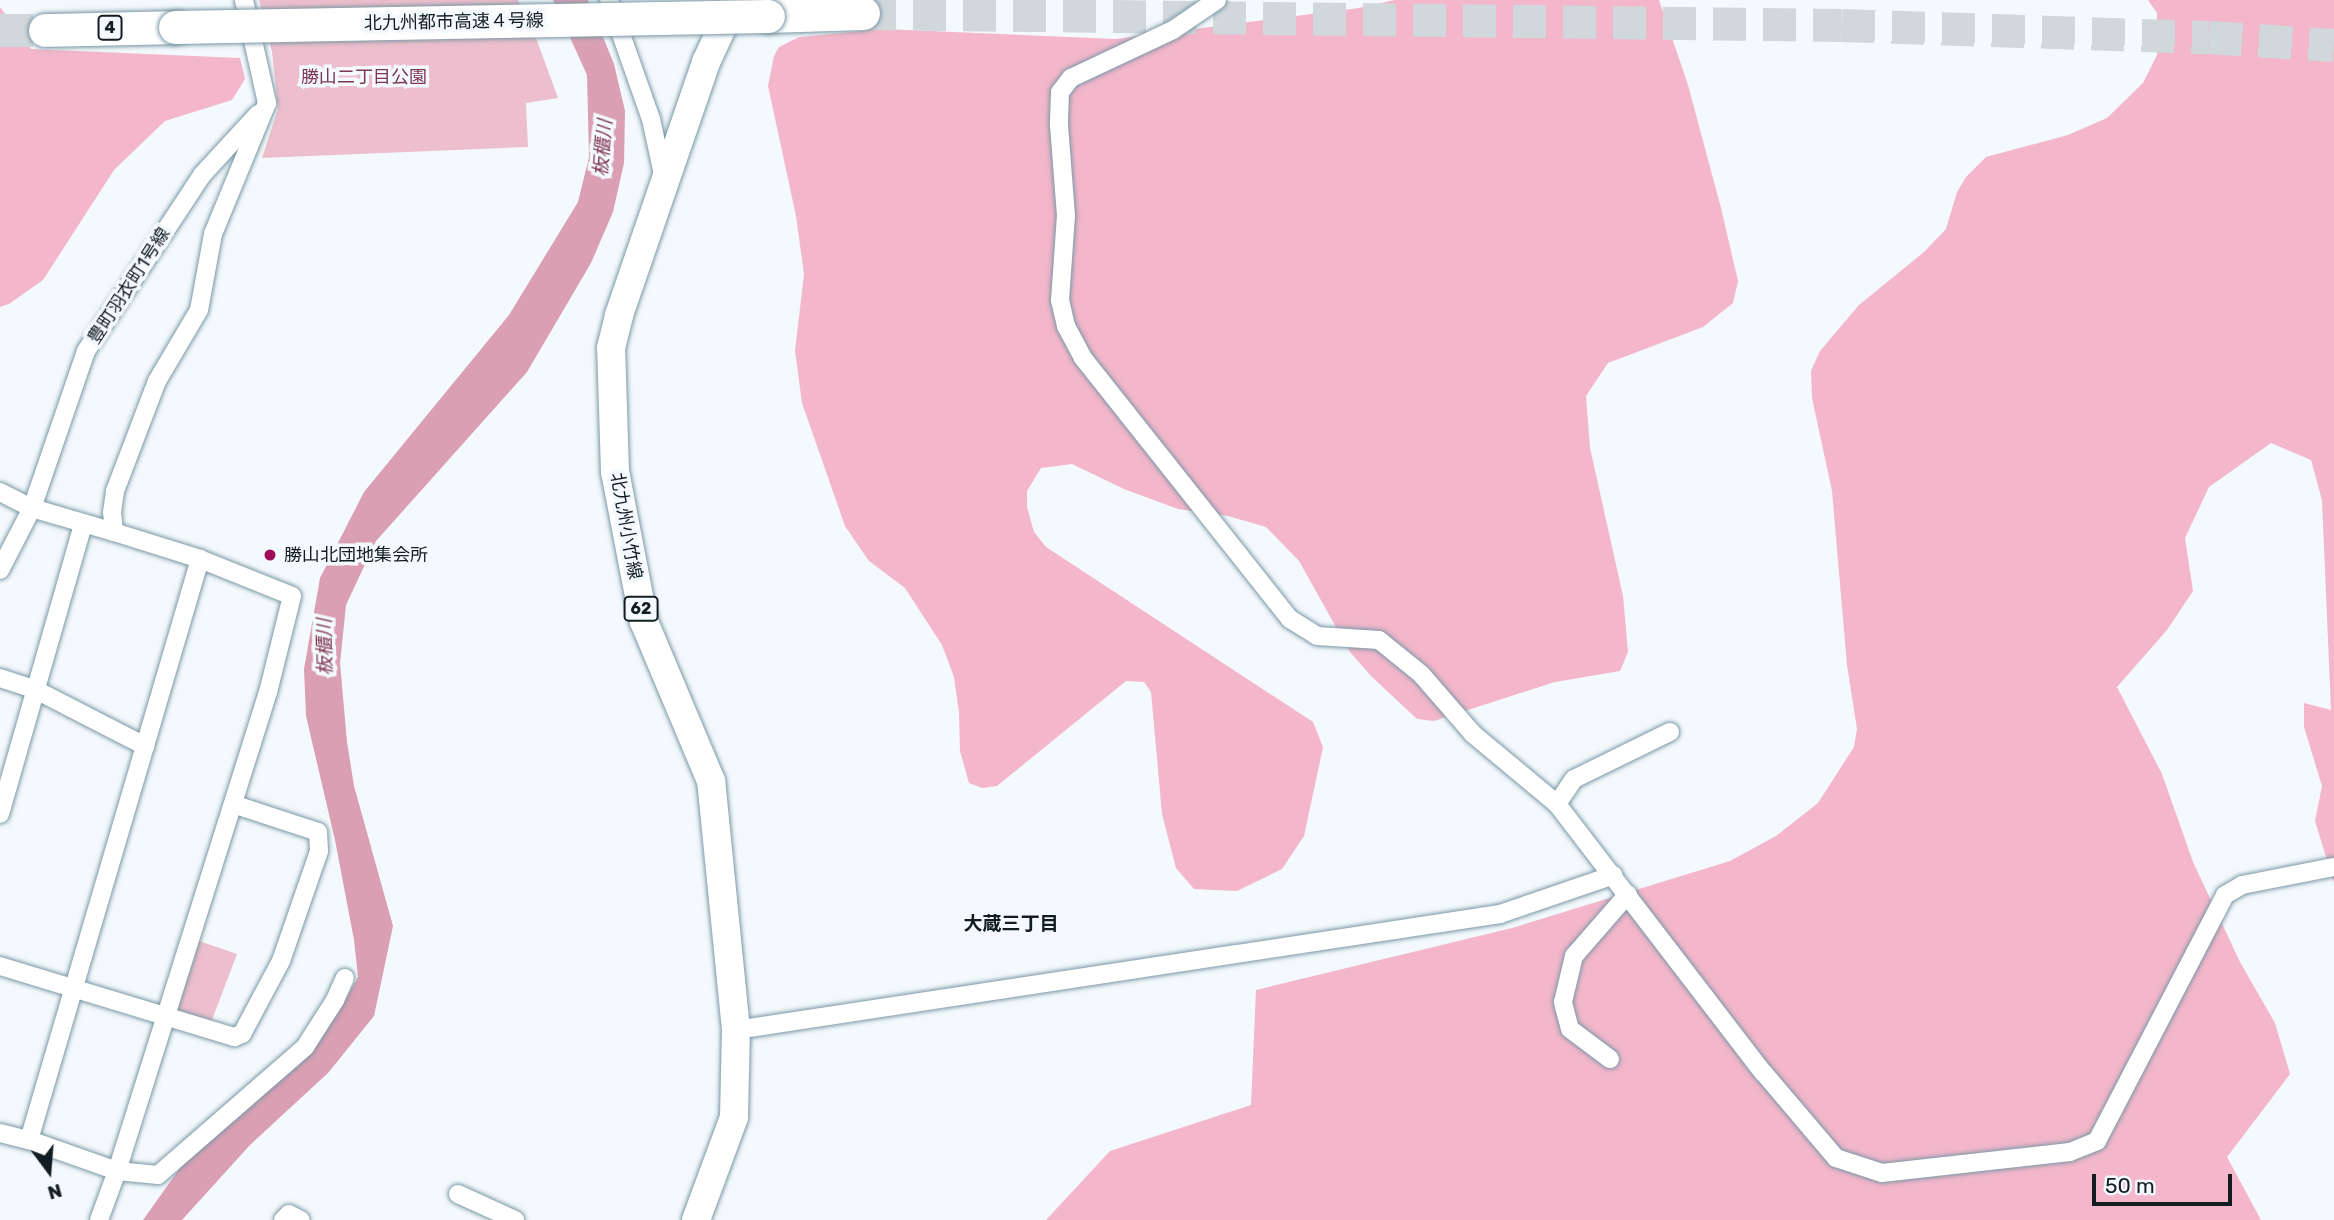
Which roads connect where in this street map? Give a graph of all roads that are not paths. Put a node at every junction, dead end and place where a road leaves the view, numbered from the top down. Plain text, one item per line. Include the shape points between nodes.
1 (244, 0) edge
2 (608, 0) edge
3 (706, 0) edge
4 (734, 0) edge
5 (1217, 0) edge
6 (863, 13) tunnel mouth
7 (45, 30) tunnel mouth
8 (706, 62) junction
9 (267, 103) junction
10 (665, 183) junction
11 (0, 492) edge
12 (32, 508) junction
13 (83, 525) junction
14 (114, 531) junction
15 (200, 559) junction
16 (0, 570) edge
17 (0, 678) edge
18 (36, 690) junction
19 (1670, 733) dead end
20 (145, 746) junction
21 (233, 804) junction
22 (1557, 804) junction
23 (0, 814) edge
24 (2334, 867) edge
25 (1614, 875) junction
26 (1628, 894) junction
27 (0, 966) edge
28 (345, 978) dead end
29 (76, 988) junction
30 (167, 1015) junction
31 (736, 1030) junction
32 (1610, 1059) dead end
33 (0, 1133) edge
34 (29, 1140) junction
35 (117, 1171) junction
36 (457, 1194) dead end
37 (99, 1220) edge
38 (282, 1220) edge
39 (301, 1220) edge
40 (515, 1220) edge
41 (696, 1220) edge

1 - 9 street
2 - 10 street via 651,119
3 - 8 street
4 - 8 main road, 北九州小竹線 / 62
5 - 22 street via 1173,30 1071,78 1060,92 1066,215 1060,300 1066,326 1083,358 1290,619 1317,636 1378,640 1421,674 1473,734
6 - 7 highway, 北九州都市高速４号線 / 4, bridge
8 - 10 main road, 北九州小竹線 / 62
9 - 12 street, 豊町羽衣町1号線 via 202,175 86,351
9 - 14 street via 213,234 199,310 156,382 115,491
10 - 31 main road, 北九州小竹線 / 62 via 618,315 611,348 615,472 644,622 711,781
11 - 12 street
12 - 13 street
12 - 16 street, 豊町羽衣町1号線
13 - 14 street
13 - 18 street
14 - 15 street
15 - 20 street
15 - 21 street via 292,596
17 - 18 street
18 - 20 street
18 - 23 street
19 - 22 street via 1574,779
20 - 29 street
21 - 30 street
21 - 30 street via 318,832 319,851 281,961 242,1034 234,1037
22 - 25 street
24 - 26 street via 2242,885 2225,895 2097,1141 2070,1152 1882,1172 1836,1158 1763,1072
25 - 26 street
25 - 31 street via 1500,914
26 - 32 street via 1574,956 1563,1002 1570,1029
27 - 29 street
28 - 35 street via 305,1047 158,1175
29 - 30 street
29 - 34 street
30 - 35 street
31 - 41 main road, 北九州小竹線 / 62 via 734,1116
33 - 34 street
34 - 35 street
35 - 37 street
36 - 40 street
38 - 39 street via 289,1214

